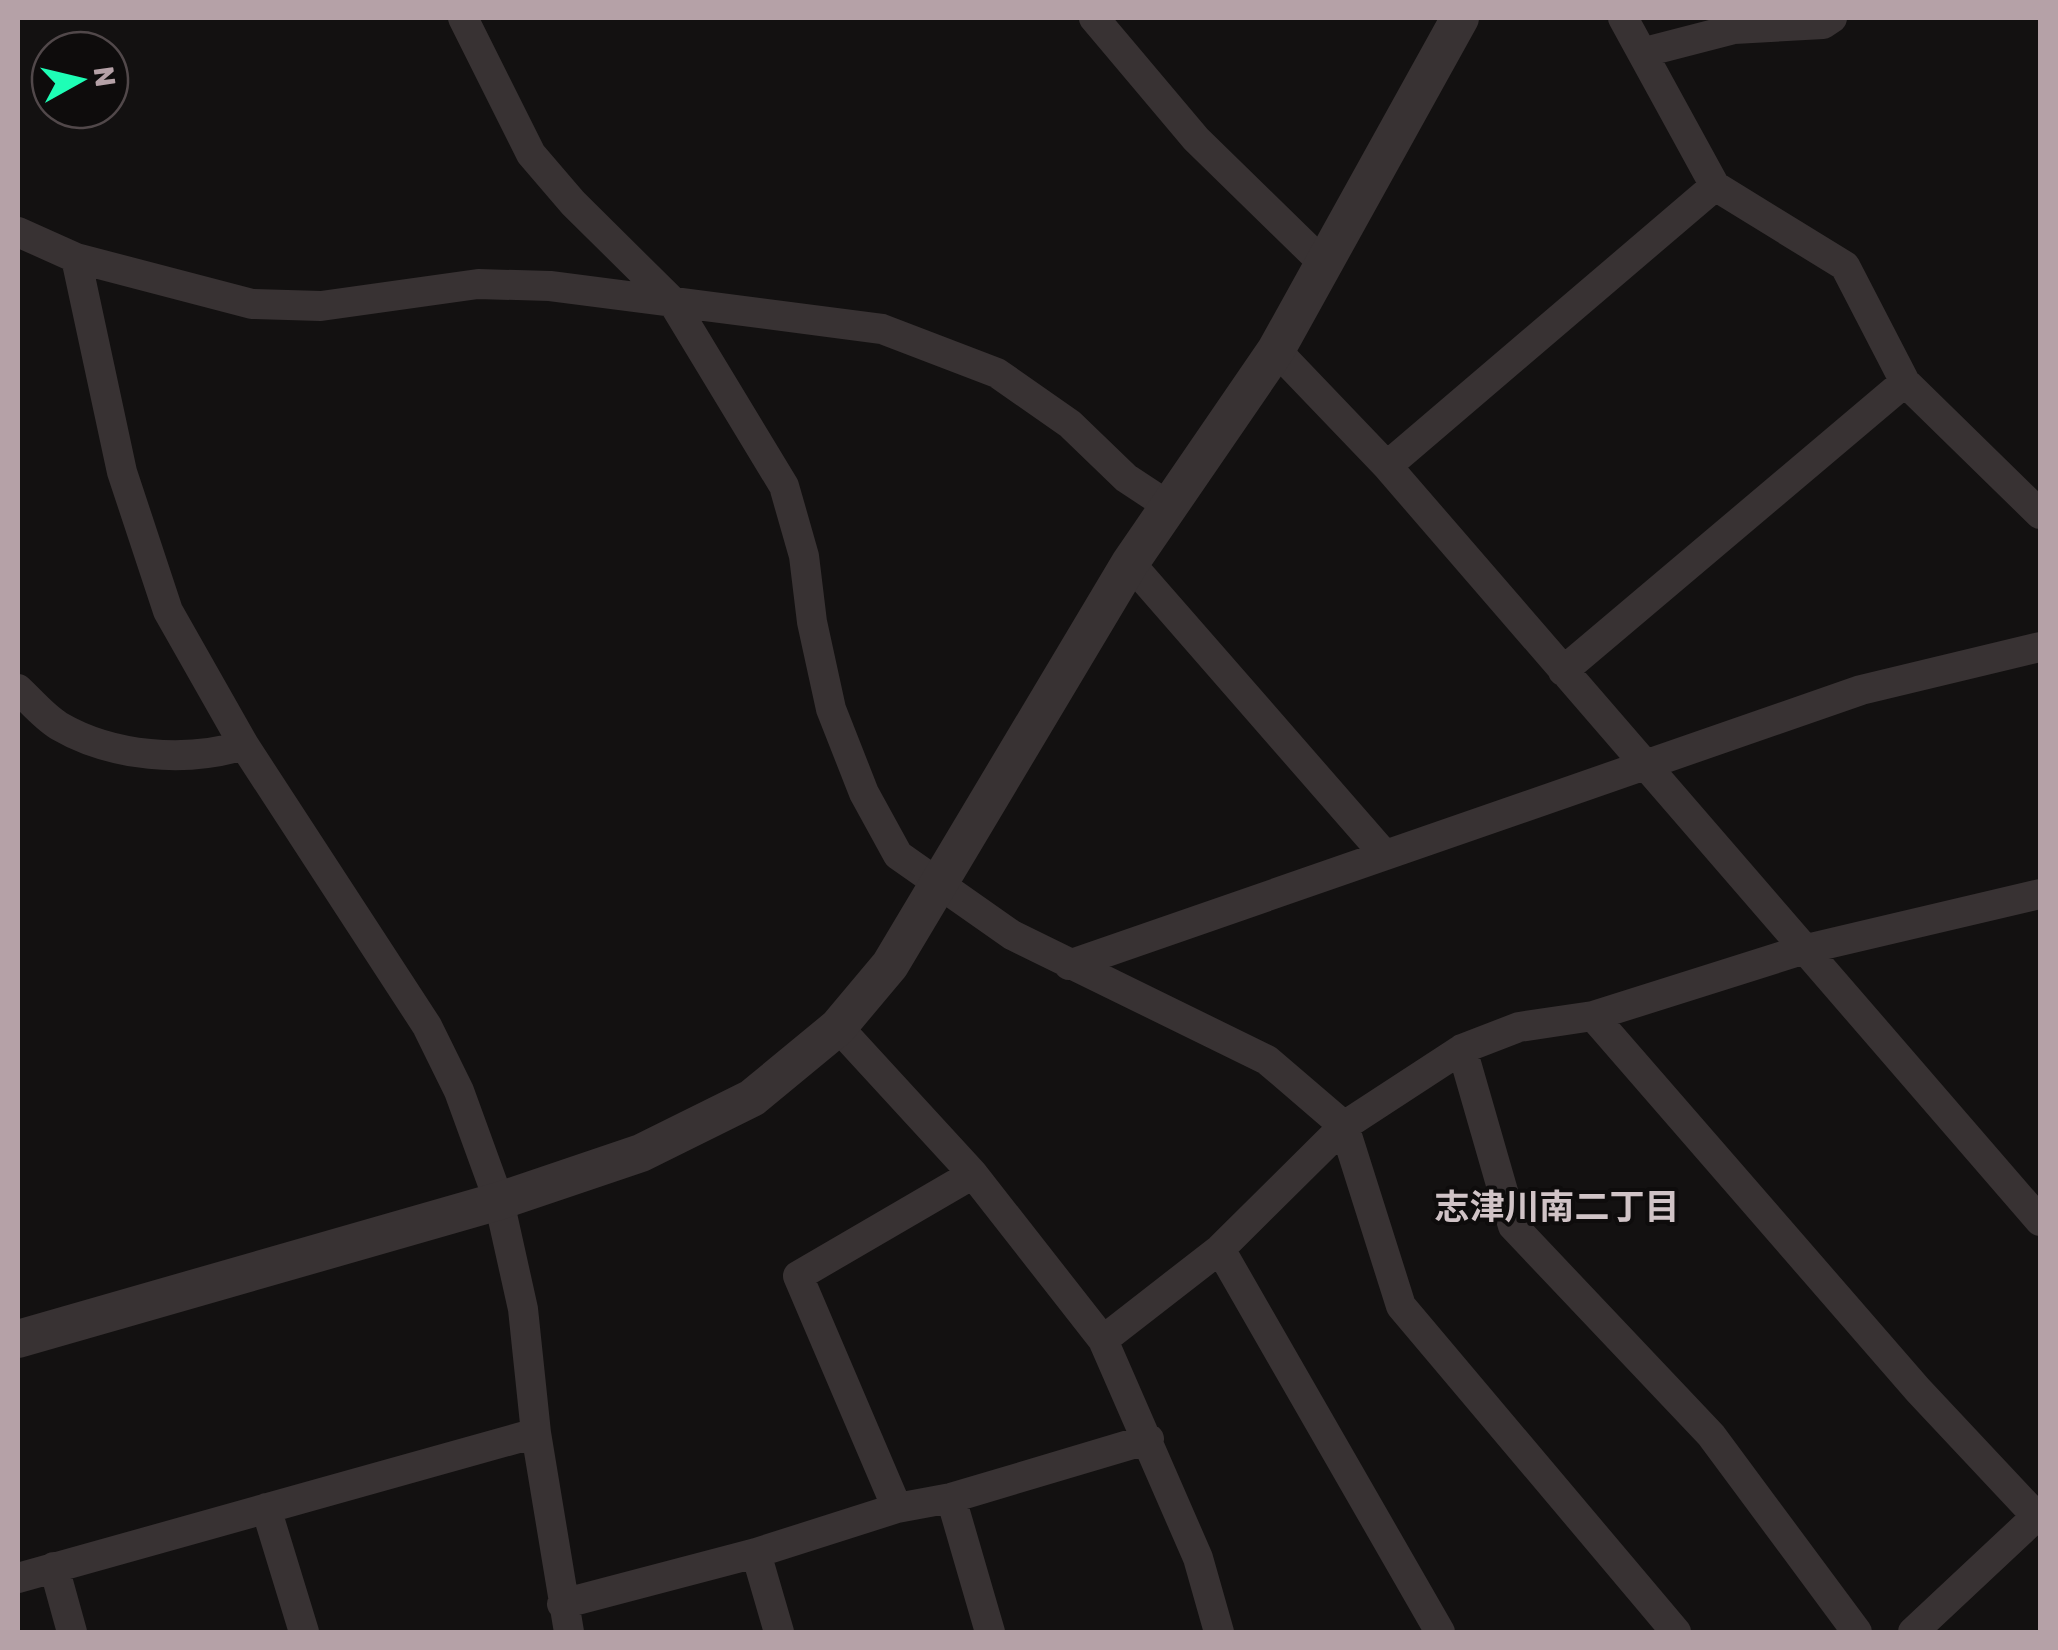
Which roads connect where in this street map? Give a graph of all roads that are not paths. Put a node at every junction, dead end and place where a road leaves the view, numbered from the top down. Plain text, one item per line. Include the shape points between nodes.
1 (462, 18) edge
2 (1094, 18) edge
3 (1460, 18) edge
4 (1623, 18) edge
5 (1832, 18) edge
6 (1645, 52) junction
7 (1716, 186) junction
8 (18, 232) edge
9 (76, 258) junction
10 (1324, 264) junction
11 (672, 301) junction
12 (1276, 350) junction
13 (1905, 382) junction
14 (1387, 466) junction
15 (1168, 504) junction
16 (2040, 514) edge
17 (1130, 563) junction
18 (2040, 647) edge
19 (1564, 671) junction
20 (18, 689) edge
21 (244, 744) junction
22 (1642, 764) junction
23 (1384, 854) junction
24 (940, 887) junction
25 (2040, 894) edge
26 (1802, 950) junction
27 (1069, 965) junction
28 (1593, 1016) junction
29 (838, 1027) junction
30 (1462, 1048) junction
31 (1344, 1126) junction
32 (973, 1174) junction
33 (499, 1200) junction
34 (2040, 1221) edge
35 (1220, 1249) junction
36 (18, 1339) edge
37 (1103, 1340) junction
38 (536, 1433) junction
39 (1148, 1439) junction
40 (951, 1498) junction
41 (266, 1508) junction
42 (896, 1508) junction
43 (2039, 1516) edge
44 (756, 1554) junction
45 (54, 1567) junction
46 (18, 1578) edge
47 (565, 1618) edge
48 (72, 1632) edge
49 (304, 1632) edge
50 (779, 1632) edge
51 (990, 1632) edge
52 (1218, 1632) edge
53 (1440, 1632) edge
54 (1676, 1632) edge
55 (1858, 1632) edge
56 (1914, 1632) edge

1 - 11 street via 531,154
2 - 10 street via 1196,139
3 - 10 street
4 - 6 street
5 - 6 street via 1734,29
6 - 7 street
7 - 13 street via 1845,266
7 - 14 street
8 - 9 street
9 - 11 street via 252,304 321,306 478,284
9 - 21 street via 143,542 176,626
10 - 12 street
11 - 15 street via 882,329 997,373
11 - 24 street via 784,486 804,556 831,709 864,793 898,855
12 - 14 street
12 - 15 street
13 - 16 street
13 - 19 street
14 - 19 street
15 - 17 street
17 - 23 street
17 - 24 street
18 - 22 street via 1861,690
19 - 22 street
20 - 21 street via 57,724 132,751 213,754
21 - 33 street via 427,1026
22 - 23 street
22 - 26 street
23 - 27 street
24 - 27 street
24 - 29 street via 890,965
25 - 26 street
26 - 28 street
26 - 34 street
27 - 31 street via 1267,1060
28 - 30 street via 1519,1028
28 - 43 street via 1918,1390
29 - 32 street
29 - 33 street via 752,1098 640,1153
30 - 31 street
30 - 55 street via 1513,1226 1711,1436
31 - 35 street
31 - 54 street via 1401,1306
32 - 37 street
32 - 42 street via 798,1276
33 - 36 street
33 - 38 street via 522,1309
35 - 37 street
35 - 53 street
37 - 39 street
38 - 41 street
38 - 47 street
39 - 40 street
39 - 52 street via 1198,1558
40 - 42 street
40 - 51 street
41 - 45 street
41 - 49 street
42 - 44 street
43 - 56 street
44 - 47 street
44 - 50 street
45 - 46 street
45 - 48 street

